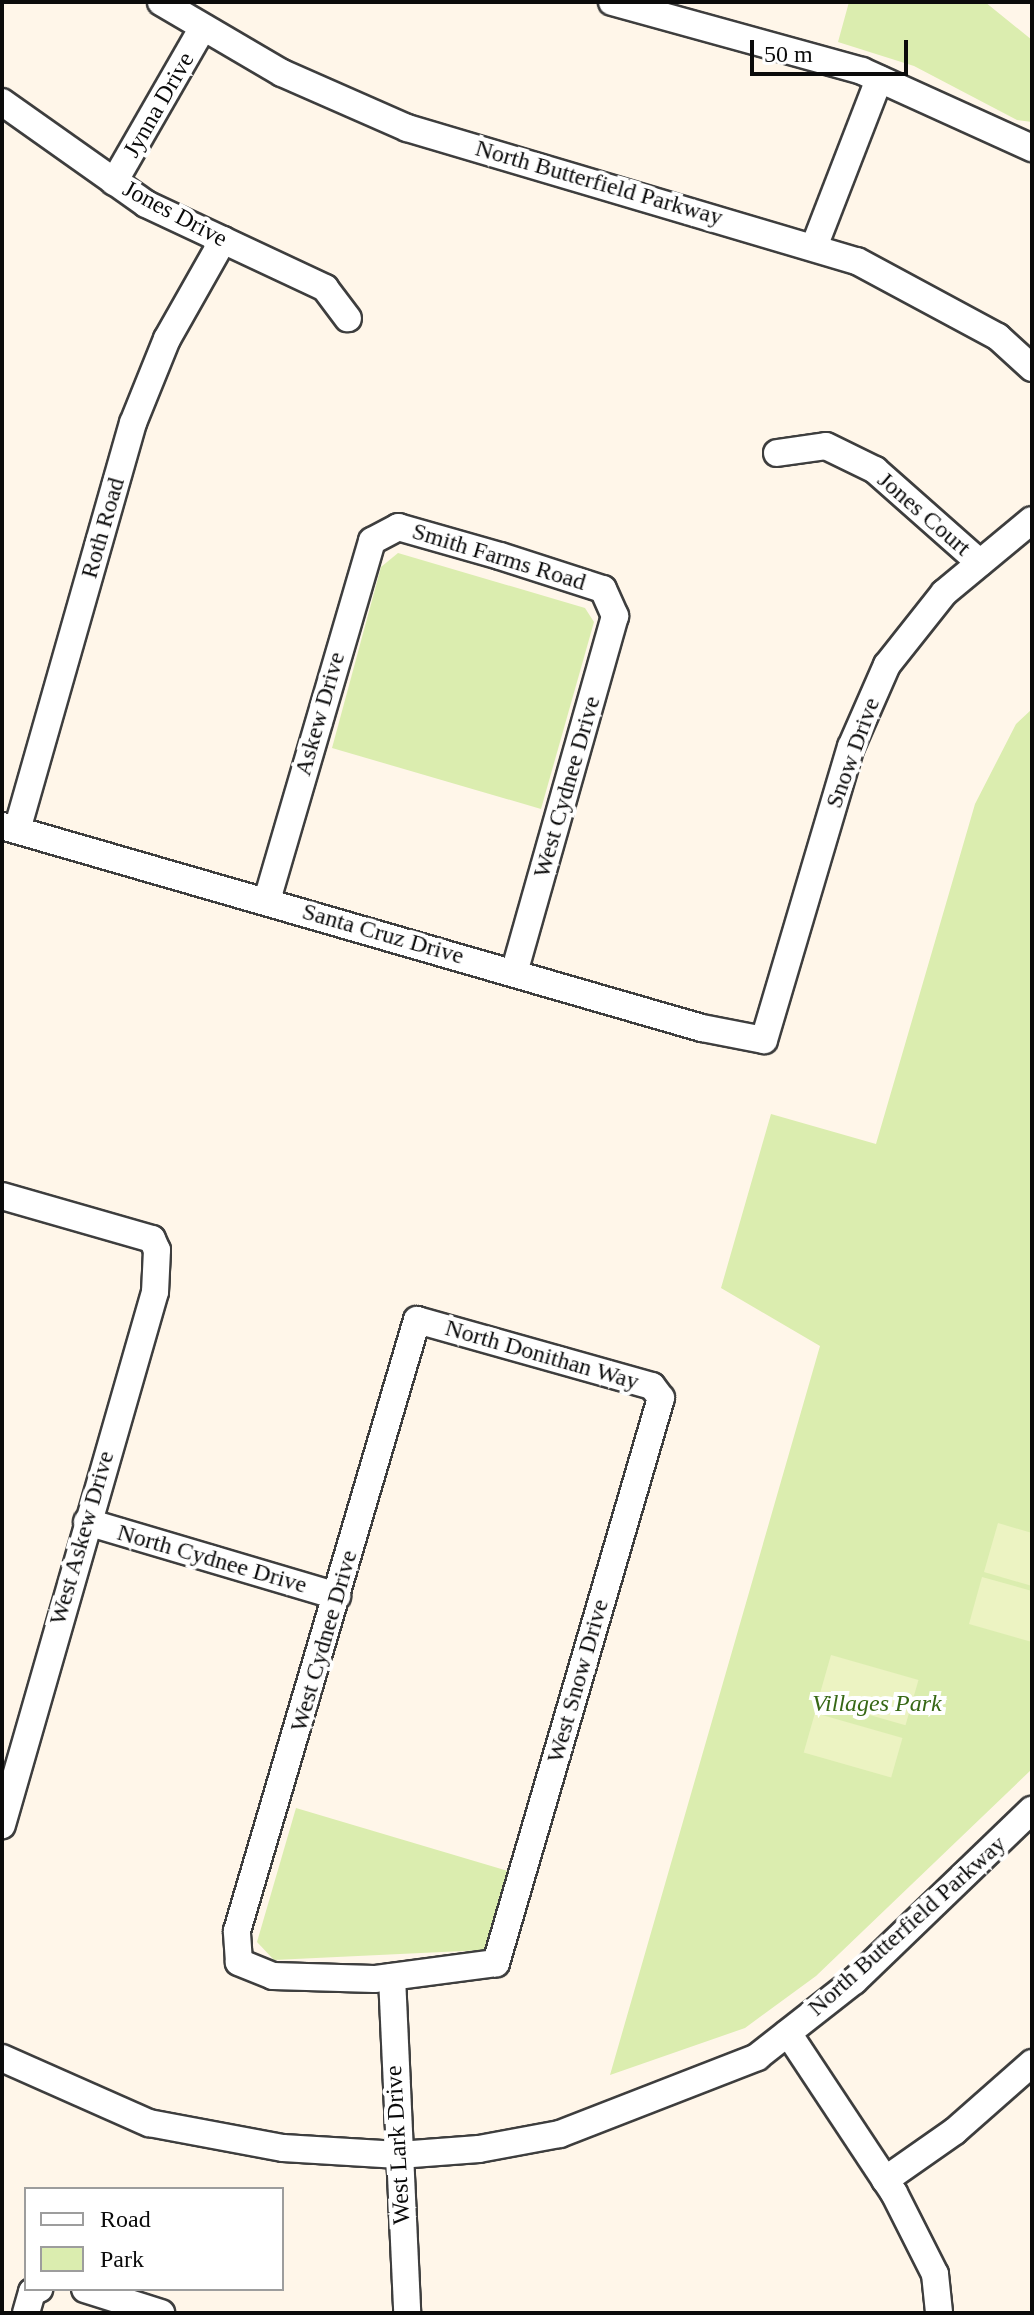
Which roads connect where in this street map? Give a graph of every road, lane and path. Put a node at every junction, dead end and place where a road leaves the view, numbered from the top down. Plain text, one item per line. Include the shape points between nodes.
1 (161, 2) edge
2 (612, 2) edge
3 (709, 14) edge
4 (202, 29) junction
5 (879, 79) junction
6 (6, 112) edge
7 (1032, 148) edge
8 (114, 182) junction
9 (223, 240) junction
10 (814, 247) junction
11 (348, 318) dead end
12 (1032, 368) edge
13 (777, 453) dead end
14 (1032, 520) edge
15 (381, 532) joint
16 (980, 563) junction
17 (611, 600) joint
18 (10, 828) edge
19 (267, 900) junction
20 (514, 973) junction
21 (764, 1040) joint
22 (2, 1196) edge
23 (417, 1320) joint
24 (661, 1398) joint
25 (87, 1522) junction
26 (337, 1596) junction
27 (1032, 1810) edge
28 (2, 1825) edge
29 (392, 1977) junction
30 (788, 2033) junction
31 (2, 2058) edge
32 (1032, 2063) edge
33 (399, 2155) junction
34 (885, 2180) junction
35 (91, 2291) edge
36 (161, 2313) edge
37 (407, 2313) edge
38 (939, 2313) edge

1 - 4 street, North Butterfield Parkway
2 - 3 street
3 - 5 street
4 - 8 street, Jynna Drive
4 - 10 street, North Butterfield Parkway via 282,73 407,128
5 - 7 street
5 - 10 street
6 - 8 street, Jones Drive
8 - 9 street, Jones Drive via 146,204
9 - 11 street, Jones Drive via 325,288
9 - 18 street, Roth Road via 167,339 133,423
10 - 12 street, North Butterfield Parkway via 857,261 998,337
13 - 16 street, Jones Court via 826,446 875,470
14 - 16 street, Snow Drive
15 - 17 street, Smith Farms Road via 398,527 500,556 590,584
15 - 19 street, Askew Drive via 365,552
16 - 21 street, Snow Drive via 944,593 881,679 851,747
17 - 20 street, West Cydnee Drive via 612,634
18 - 19 street, Santa Cruz Drive
19 - 20 street, Santa Cruz Drive
20 - 21 street, Santa Cruz Drive via 702,1028
22 - 25 street, West Askew Drive via 152,1239 157,1250 155,1292
23 - 24 street, North Donithan Way via 652,1386
23 - 26 street, West Cydnee Drive
24 - 29 street, West Snow Drive via 496,1963
25 - 26 street, North Cydnee Drive
25 - 28 street, West Askew Drive
26 - 29 street, West Cydnee Drive via 237,1931 239,1962 273,1976
27 - 30 street, North Butterfield Parkway via 854,1981
29 - 33 street, West Lark Drive
30 - 33 street, North Butterfield Parkway via 757,2057 560,2134 479,2149
30 - 34 street
31 - 33 street, North Butterfield Parkway via 149,2123 283,2148
32 - 34 street via 955,2131
33 - 37 street, West Lark Drive
34 - 38 street via 935,2274
35 - 36 street

